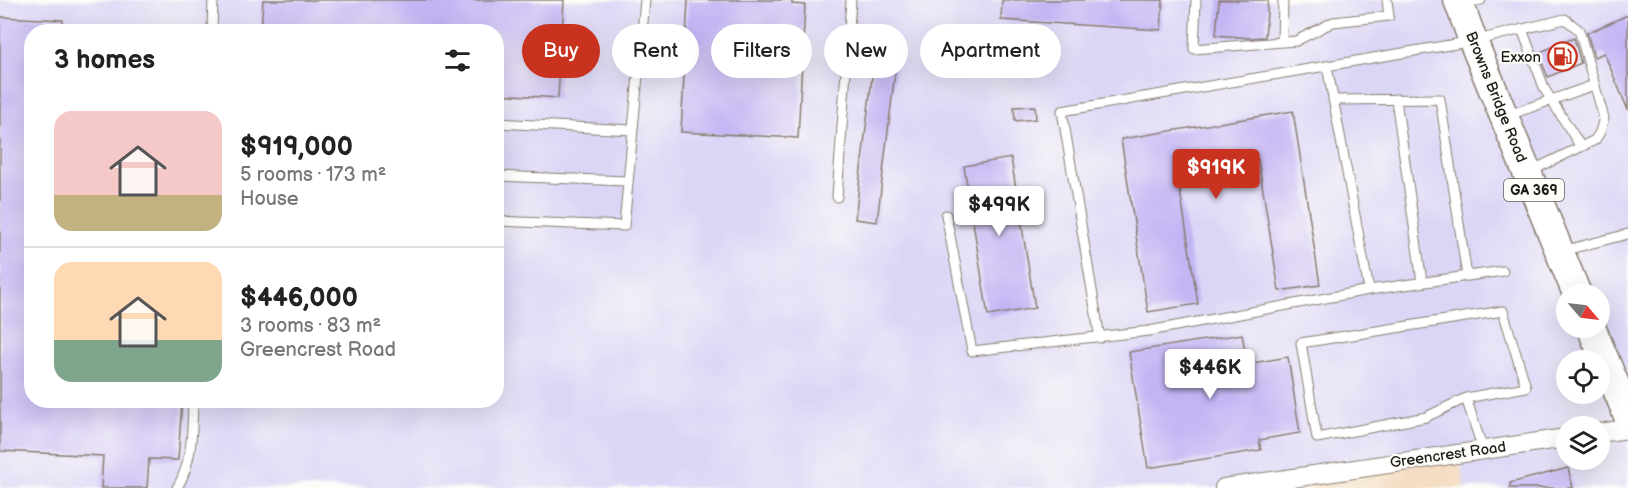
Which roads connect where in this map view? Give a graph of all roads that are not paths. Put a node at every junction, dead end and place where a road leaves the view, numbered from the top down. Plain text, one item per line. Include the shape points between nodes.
1 (213, 0) edge
2 (645, 0) edge
3 (851, 0) edge
4 (1196, 0) edge
5 (1283, 0) edge
6 (1388, 0) edge
7 (1466, 2) edge
8 (212, 24) edge
9 (1522, 29) junction
10 (1473, 41) junction
11 (1282, 42) junction
12 (1327, 66) junction
13 (1594, 85) junction
14 (1396, 99) junction
15 (1333, 100) junction
16 (1551, 100) junction
17 (1504, 117) junction
18 (504, 123) edge
19 (632, 130) junction
20 (1581, 147) junction
21 (1527, 173) junction
22 (504, 176) edge
23 (627, 181) junction
24 (837, 197) dead end
25 (946, 215) dead end
26 (504, 221) edge
27 (1628, 234) edge
28 (1560, 251) junction
29 (1503, 271) dead end
30 (1467, 276) junction
31 (1422, 282) junction
32 (1573, 284) edge
33 (1369, 290) junction
34 (1100, 338) junction
35 (1596, 338) edge
36 (1466, 398) junction
37 (193, 408) edge
38 (1628, 416) edge
39 (1628, 429) edge
40 (1610, 431) edge
41 (1556, 439) edge
42 (1483, 450) junction
43 (177, 488) edge
44 (1224, 488) edge

1 - 8 lane
2 - 19 lane
3 - 24 lane
4 - 11 lane via 1194,49
5 - 11 lane
6 - 11 lane via 1389,16 1333,22 1296,41
7 - 10 main road, Browns Bridge Road / GA 369
9 - 10 lane
9 - 13 lane via 1565,19 1573,24 1579,30
9 - 16 lane
10 - 12 lane
10 - 17 main road, Browns Bridge Road / GA 369
12 - 15 lane
12 - 34 lane via 1062,111
13 - 16 lane
13 - 20 lane via 1604,118 1595,141
14 - 15 lane
14 - 30 lane via 1440,99
14 - 31 lane
15 - 33 lane
16 - 17 lane
16 - 20 lane
17 - 21 main road, Browns Bridge Road / GA 369
18 - 19 lane
19 - 23 lane
20 - 21 lane
21 - 28 main road, Browns Bridge Road / GA 369
22 - 23 lane
23 - 26 lane via 624,226
25 - 34 lane via 972,351
27 - 28 lane
28 - 32 main road, Browns Bridge Road / GA 369
29 - 30 lane
30 - 31 lane
31 - 33 lane
33 - 34 lane
35 - 38 main road
36 - 36 lane via 1526,387 1503,311 1301,343 1317,438 1426,417
36 - 42 lane
37 - 43 lane via 191,450 187,470
39 - 40 street
41 - 42 street, Greencrest Road
42 - 44 street, Greencrest Road

